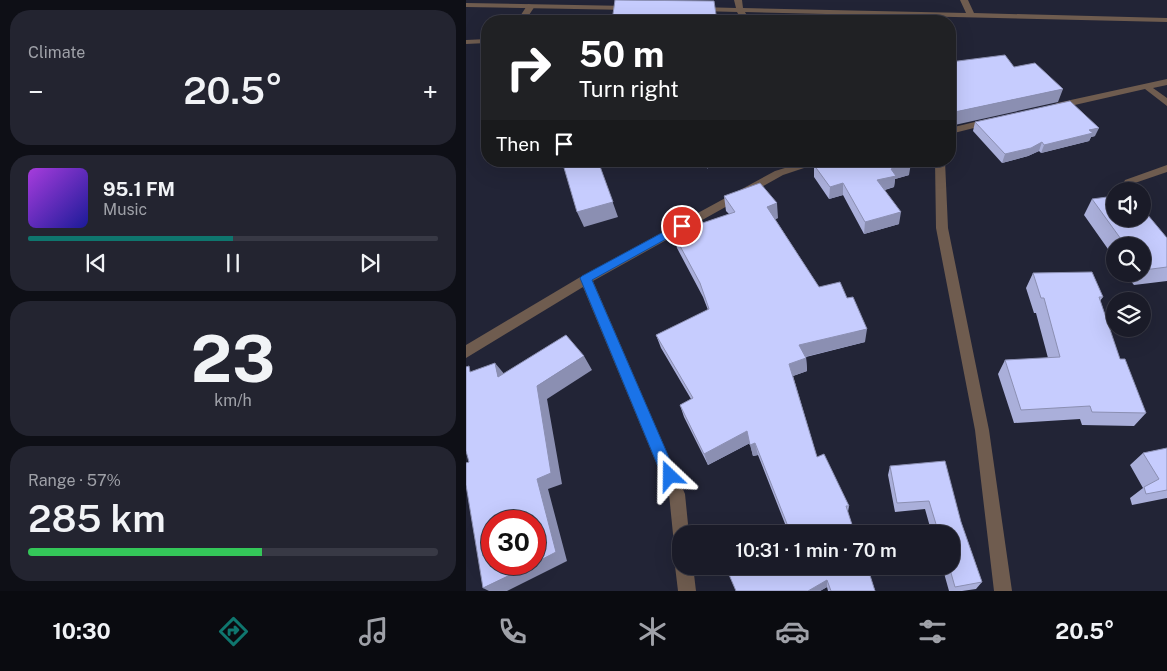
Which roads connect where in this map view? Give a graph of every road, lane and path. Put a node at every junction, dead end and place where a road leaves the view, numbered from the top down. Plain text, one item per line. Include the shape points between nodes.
1 (738, 0) edge
2 (964, 0) edge
3 (533, 3) edge
4 (466, 5) edge
5 (640, 8) edge
6 (690, 9) edge
7 (740, 10) junction
8 (525, 15) edge
9 (743, 15) edge
10 (932, 15) edge
11 (956, 16) edge
12 (971, 16) junction
13 (1167, 20) edge
14 (481, 41) edge
15 (466, 42) edge
16 (1167, 82) edge
17 (1146, 86) junction
18 (1167, 102) edge
19 (1043, 110) edge
20 (996, 120) edge
21 (956, 130) edge
22 (798, 167) edge
23 (940, 167) edge
24 (1167, 168) edge
25 (1129, 182) dead end
26 (586, 278) junction
27 (466, 352) edge
28 (680, 525) edge
29 (685, 575) edge
30 (687, 591) edge
31 (1003, 591) edge

1 - 7 street
2 - 12 street
3 - 4 street
3 - 5 street
3 - 8 street
6 - 7 street
7 - 9 street
7 - 10 street
11 - 12 street
12 - 13 street
14 - 15 street
16 - 17 street
17 - 18 street
17 - 19 street
20 - 21 street
22 - 26 street via 779,172
23 - 31 street via 942,228 982,430
24 - 25 street
26 - 27 street
26 - 28 street via 677,494
29 - 30 street

